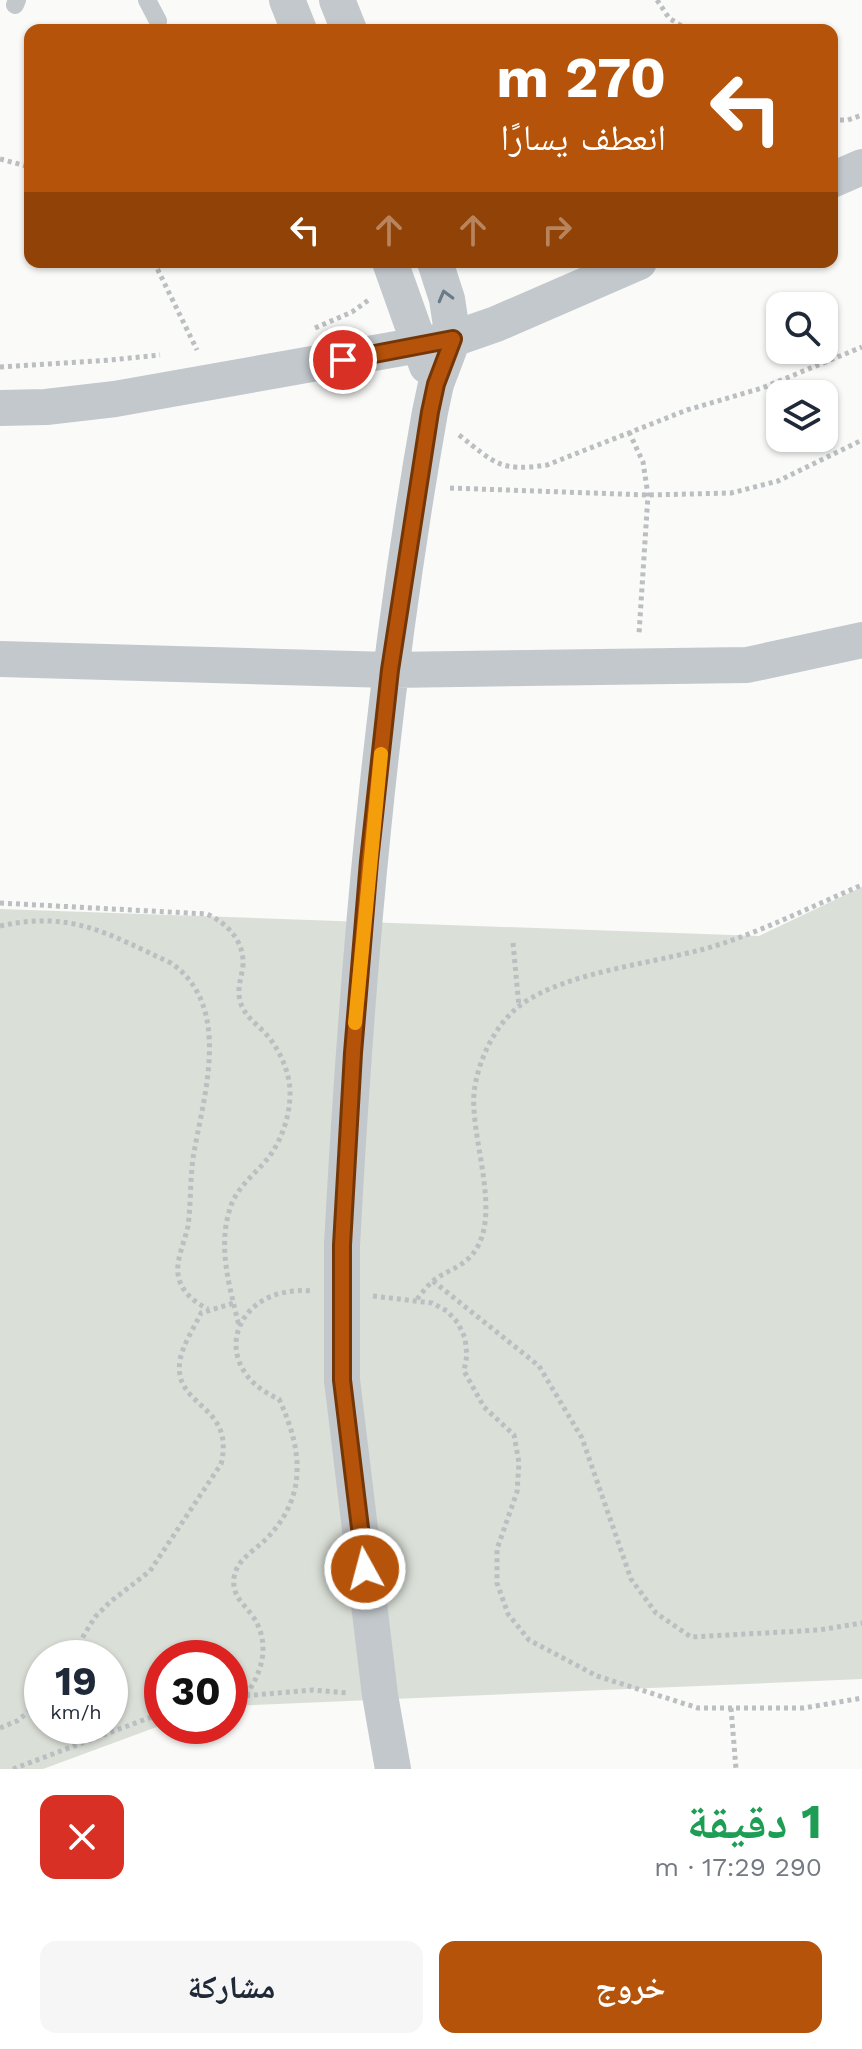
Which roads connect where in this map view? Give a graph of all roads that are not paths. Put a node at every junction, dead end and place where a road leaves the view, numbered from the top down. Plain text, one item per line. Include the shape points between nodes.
1 (147, 0) edge
2 (287, 0) edge
3 (337, 0) edge
4 (158, 21) dead end
5 (297, 24) edge
6 (347, 24) edge
7 (862, 167) edge
8 (838, 177) edge
9 (437, 268) edge
10 (625, 268) edge
11 (393, 271) edge
12 (436, 343) junction
13 (0, 408) edge
14 (862, 640) edge
15 (0, 659) edge
16 (390, 670) junction
17 (393, 1769) edge

1 - 4 lane
2 - 5 street
3 - 6 street
7 - 8 street
12 -> 9 street via 447,299
10 - 12 street via 496,324
11 - 12 street
12 - 13 street via 115,399
12 - 16 street via 433,398
14 - 16 street via 747,665
15 - 16 street
16 - 17 street, bridge via 353,1053 342,1245 342,1380

